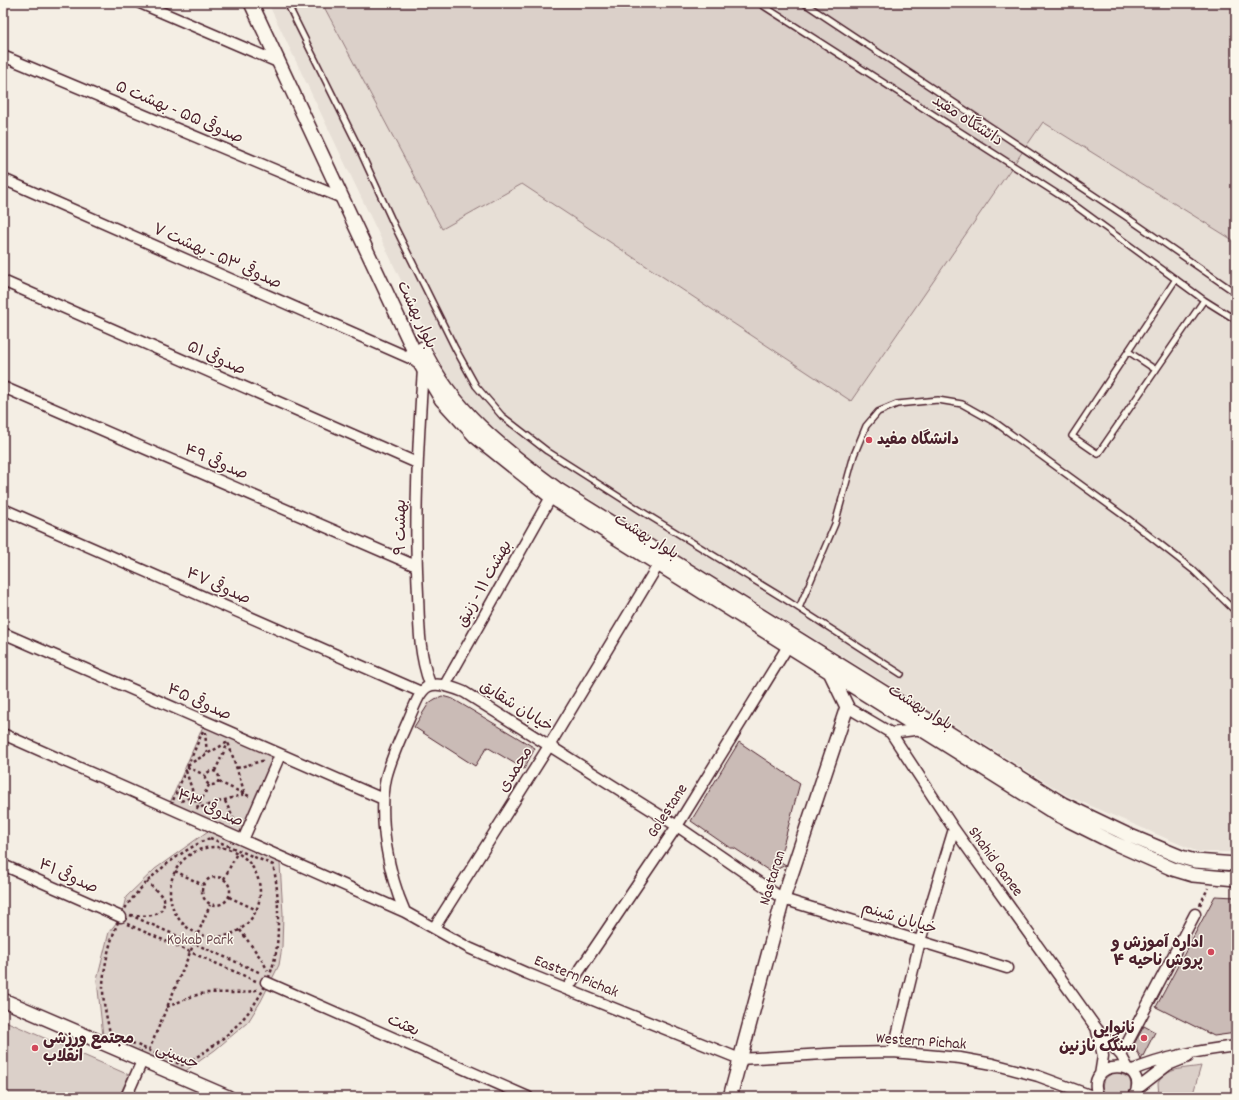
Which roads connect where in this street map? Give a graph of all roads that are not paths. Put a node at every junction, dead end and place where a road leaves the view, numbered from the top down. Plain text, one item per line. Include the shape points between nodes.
1 (140, 3) edge
2 (252, 3) edge
3 (261, 3) edge
4 (287, 3) edge
5 (759, 3) edge
6 (804, 3) edge
7 (3, 56) edge
8 (280, 63) junction
9 (3, 179) edge
10 (342, 198) junction
11 (1176, 279) junction
12 (3, 281) edge
13 (1236, 293) edge
14 (1204, 300) junction
15 (1236, 320) edge
16 (1128, 352) junction
17 (421, 366) junction
18 (1156, 370) junction
19 (3, 387) edge
20 (417, 463) junction
21 (551, 497) junction
22 (3, 510) edge
23 (658, 564) junction
24 (416, 566) junction
25 (799, 608) junction
26 (1236, 612) edge
27 (3, 633) edge
28 (788, 646) junction
29 (831, 674) junction
30 (901, 674) dead end
31 (430, 684) junction
32 (445, 685) junction
33 (421, 692) junction
34 (847, 707) junction
35 (922, 728) junction
36 (892, 733) junction
37 (3, 734) edge
38 (549, 746) junction
39 (278, 756) junction
40 (384, 799) junction
41 (677, 826) junction
42 (954, 829) junction
43 (242, 838) junction
44 (1236, 864) edge
45 (3, 865) edge
46 (1236, 878) edge
47 (783, 899) junction
48 (405, 912) junction
49 (1195, 914) dead end
50 (123, 916) road end
51 (434, 928) junction
52 (920, 941) junction
53 (1007, 968) dead end
54 (263, 980) road end
55 (567, 989) junction
56 (3, 1000) edge
57 (1097, 1029) junction
58 (1234, 1046) edge
59 (893, 1052) junction
60 (145, 1055) junction
61 (1121, 1055) junction
62 (740, 1059) junction
63 (1129, 1070) junction
64 (1100, 1075) junction
65 (1095, 1092) edge
66 (1138, 1093) edge
67 (126, 1097) edge
68 (228, 1097) edge
69 (528, 1097) edge
70 (730, 1097) edge
71 (1099, 1097) edge

1 - 8 street
2 - 8 street, بلوار بهشت
3 - 44 street, بلوار بهشت via 428,360 450,394 479,427 516,459 557,489 1063,804 1182,857 1195,861
4 - 25 lane via 356,142 395,228 476,386 502,416 548,451
5 - 11 lane, دانشگاه مفید via 1073,204
6 - 13 lane, دانشگاه مفید via 1125,216
7 - 10 street, صدوقی ۵۵ - بهشت ۵
8 - 10 street, بلوار بهشت
9 - 17 street, صدوقی ۵۳ - بهشت ۷
10 - 17 street, بلوار بهشت
11 - 14 lane, دانشگاه مفید
11 - 16 lane
12 - 20 street, صدوقی ۵۱
14 - 15 lane, دانشگاه مفید
14 - 18 lane
16 - 18 lane
16 - 18 lane via 1072,436 1098,454
17 - 20 street, بهشت ۹
17 - 21 street, بلوار بهشت via 441,400 476,437
19 - 24 street, صدوقی ۴۹
20 - 24 street, بهشت ۹
21 - 23 street, بلوار بهشت
21 - 32 street, بهشت ۱۱ - زنبق
22 - 33 street, صدوقی ۴۷
23 - 28 street, بلوار بهشت
23 - 38 street, محمدی
24 - 31 street, بهشت ۹ via 420,652
25 - 26 lane via 835,524 854,455 866,426 878,412 897,404 938,400 962,404 996,423 1193,570
25 - 30 lane
27 - 39 street, صدوقی ۴۵ via 205,724 230,738
28 - 29 street, بلوار بهشت
28 - 41 street, Golestane
29 - 34 street
29 - 35 street, بلوار بهشت
31 - 32 street, خیابان شقایق
31 - 33 street
32 - 38 street, خیابان شقایق via 464,692
33 - 40 street via 386,777
34 - 36 street
34 - 47 street, Nastaran
35 - 36 street
35 - 46 street, بلوار بهشت via 1058,815 1114,843 1193,876
36 - 42 street, Shahid Qanee
37 - 43 street, صدوقی ۴۳
38 - 41 street, خیابان شقایق
38 - 51 street, محمدی
39 - 40 street, صدوقی ۴۵
39 - 43 street
40 - 48 street via 390,865 398,897
41 - 47 street, خیابان شقایق
41 - 55 street, Golestane
42 - 52 street
42 - 57 street, Shahid Qanee
43 - 48 street, صدوقی ۴۳
45 - 50 street, صدوقی ۴۱
47 - 52 street, خیابان شبنم
47 - 62 street, Nastaran
48 - 51 street, Eastern Pichak
49 - 61 street
51 - 55 street, Eastern Pichak via 469,948
52 - 53 street, خیابان شبنم
52 - 59 street
54 - 69 street, بعثت
55 - 62 street, Eastern Pichak
56 - 60 street, حسینی
57 - 61 street, Shahid Qanee
57 - 64 street via 1103,1056
58 - 63 street via 1180,1054
58 - 66 street via 1184,1058 1168,1066
59 - 62 street, Western Pichak
59 - 65 street, Western Pichak via 960,1058 992,1064 1077,1090
60 - 67 street
60 - 68 street, حسینی
61 - 63 street, Shahid Qanee
62 - 70 street, Nastaran
63 - 64 street via 1123,1067 1110,1067
63 - 66 street, Shahid Qanee via 1136,1079
64 - 65 street
65 - 71 street

